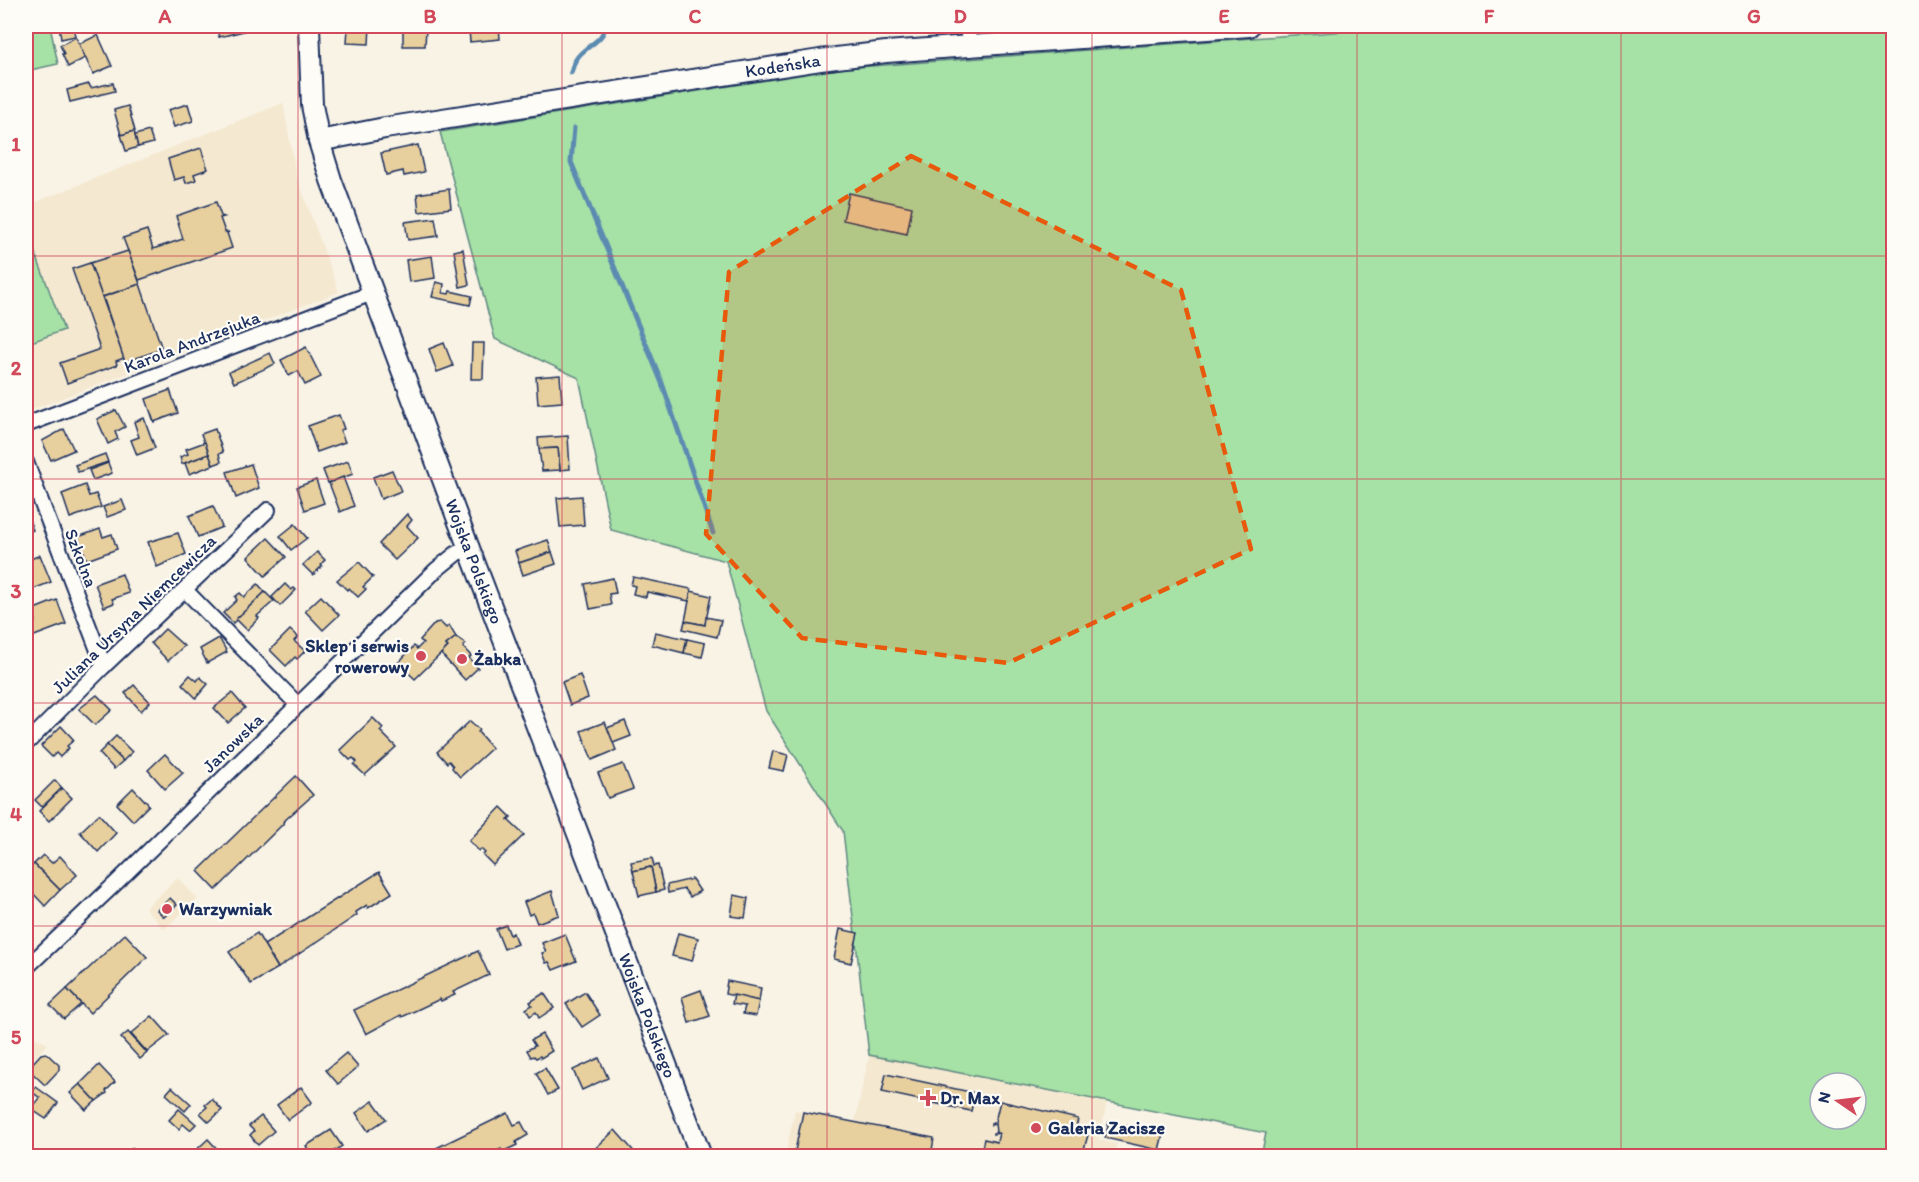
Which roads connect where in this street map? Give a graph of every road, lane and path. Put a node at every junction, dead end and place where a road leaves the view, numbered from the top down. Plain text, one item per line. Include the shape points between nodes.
1 (309, 26) edge
2 (966, 26) edge
3 (1249, 26) edge
4 (971, 47) junction
5 (319, 141) junction
6 (372, 293) junction
7 (26, 425) edge
8 (26, 462) edge
9 (268, 510) dead end
10 (469, 548) junction
11 (185, 590) junction
12 (104, 666) junction
13 (298, 705) junction
14 (26, 744) edge
15 (26, 969) edge
16 (26, 986) edge
17 (701, 1156) edge

1 - 5 main road, Wojska Polskiego via 312,105
2 - 4 street
3 - 4 main road, Kodeńska
4 - 5 main road, Kodeńska via 820,60
5 - 6 main road, Wojska Polskiego
6 - 7 street, Karola Andrzejuka
6 - 10 main road, Wojska Polskiego
8 - 12 street, Szkolna
9 - 11 street, Juliana Ursyna Niemcewicza
10 - 13 street, Janowska via 436,570
10 - 17 main road, Wojska Polskiego
11 - 12 street, Juliana Ursyna Niemcewicza
11 - 13 street
12 - 14 street, Juliana Ursyna Niemcewicza
13 - 15 street, Janowska
15 - 16 street

